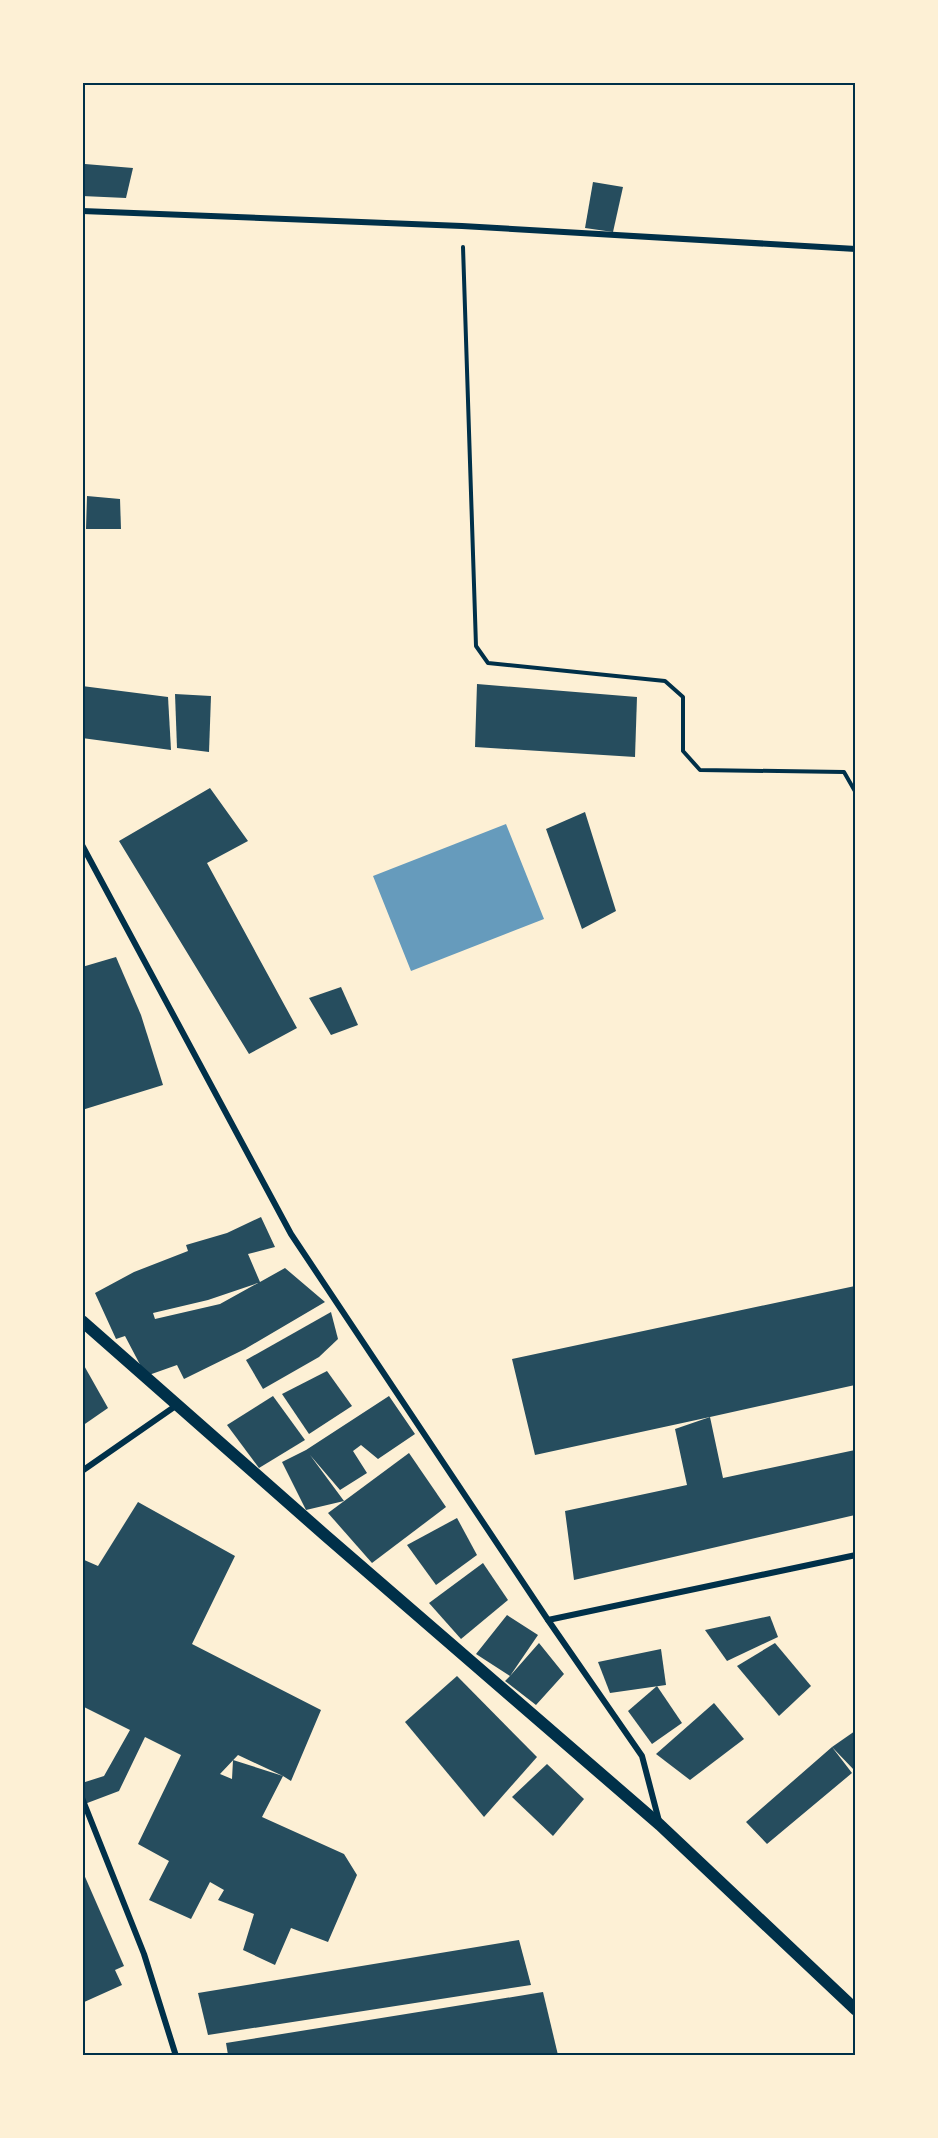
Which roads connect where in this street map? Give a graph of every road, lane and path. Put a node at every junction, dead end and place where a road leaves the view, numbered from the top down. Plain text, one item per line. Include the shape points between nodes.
1 (82, 211) edge
2 (462, 226) junction
3 (855, 249) edge
4 (855, 793) edge
5 (82, 845) edge
6 (82, 1321) edge
7 (177, 1404) junction
8 (82, 1471) edge
9 (855, 1555) edge
10 (548, 1620) junction
11 (82, 1798) edge
12 (660, 1825) junction
13 (855, 2010) edge
14 (176, 2055) edge

1 - 2 street
2 - 3 street
2 - 4 path via 476,646 488,663 665,681 684,697 683,751 700,770 844,772
5 - 10 street via 291,1233
6 - 7 main road
7 - 8 street
7 - 12 main road
9 - 10 street
10 - 12 street via 642,1756
11 - 14 street via 144,1954
12 - 13 main road

